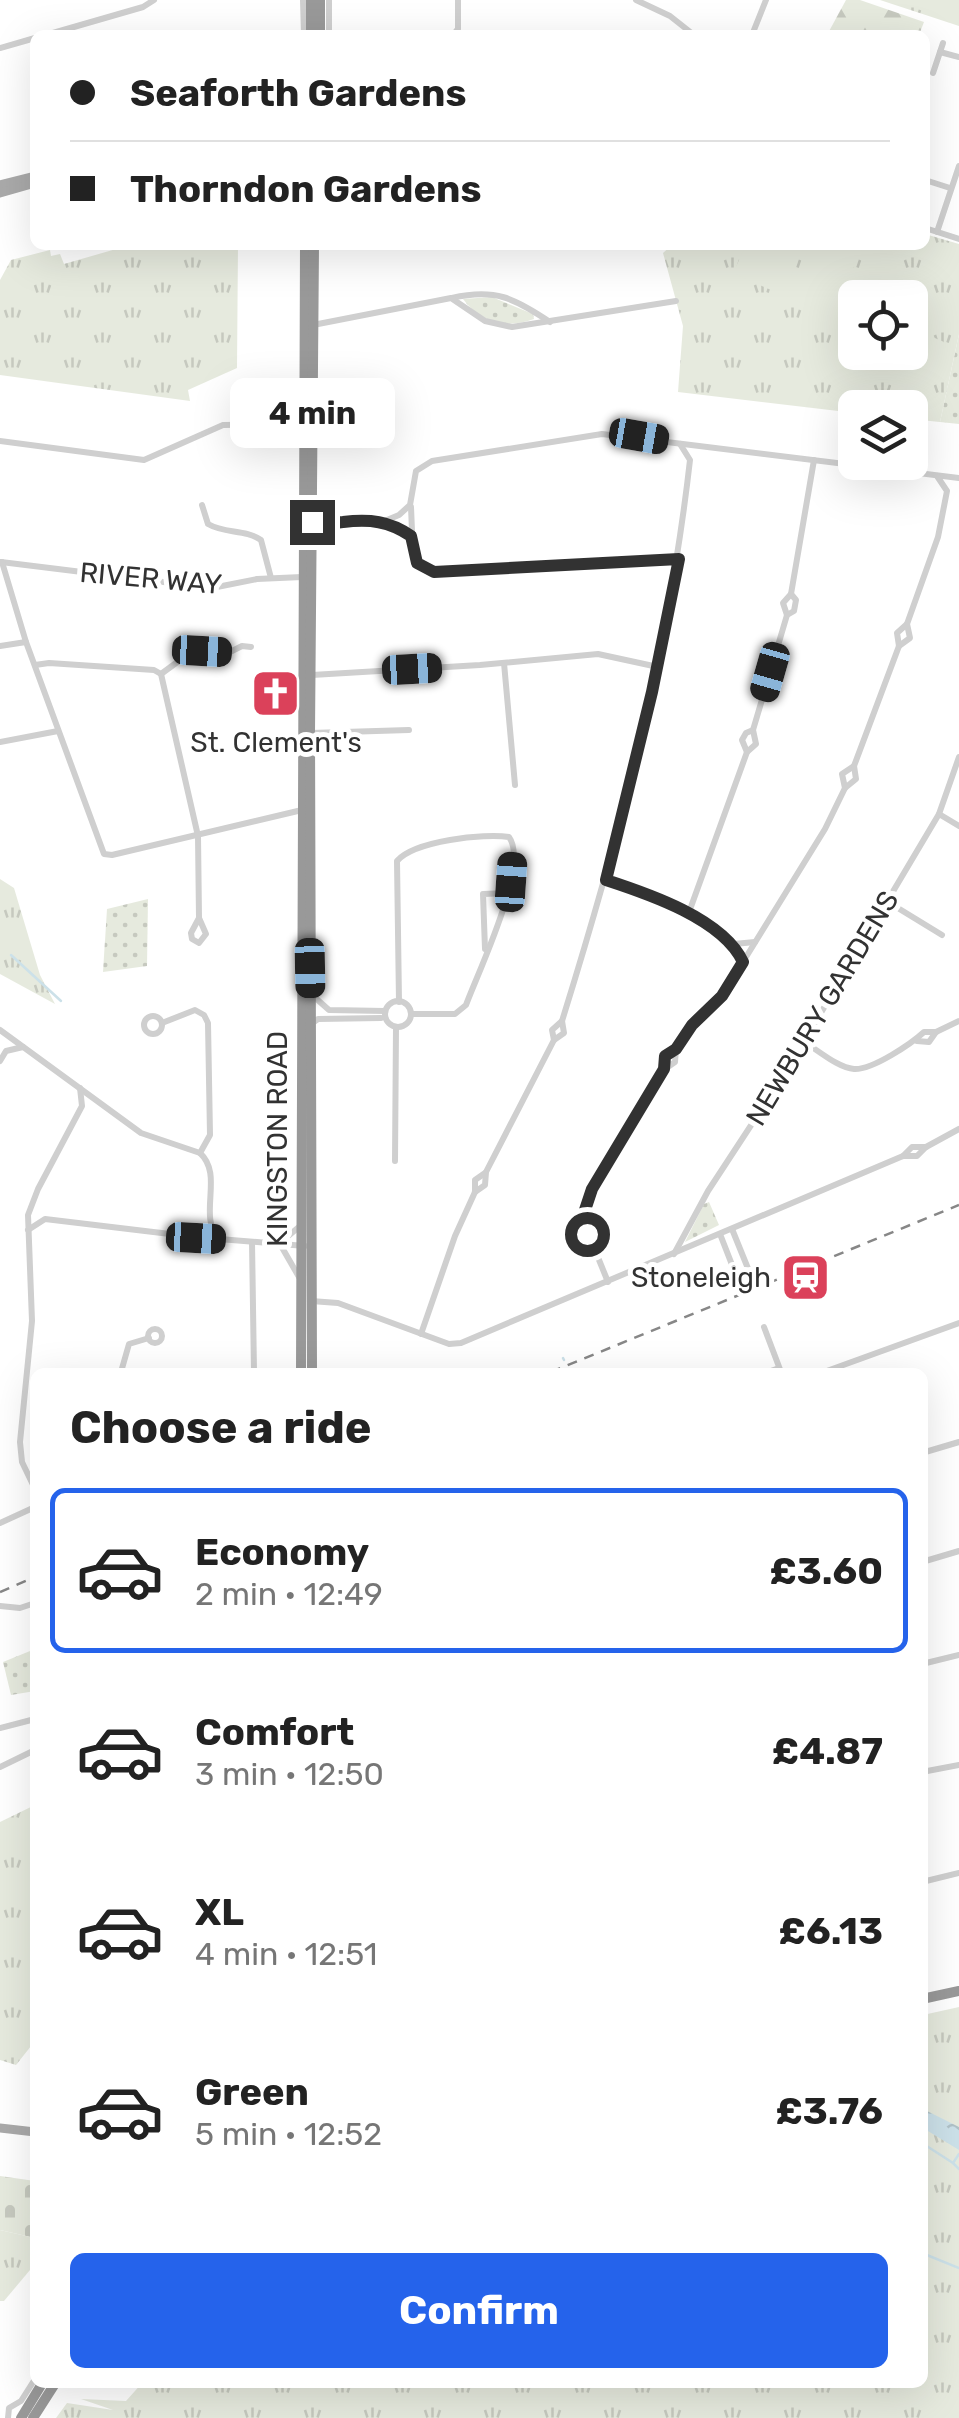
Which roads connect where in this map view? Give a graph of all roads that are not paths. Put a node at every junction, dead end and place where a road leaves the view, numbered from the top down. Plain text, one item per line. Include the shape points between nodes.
1 (154, 0) edge
2 (303, 0) edge
3 (311, 0) edge
4 (320, 0) edge
5 (329, 0) edge
6 (458, 0) edge
7 (636, 0) edge
8 (766, 0) edge
9 (64, 30) edge
10 (306, 30) edge
11 (308, 30) edge
12 (320, 30) edge
13 (329, 30) edge
14 (458, 30) edge
15 (688, 30) edge
16 (754, 30) edge
17 (30, 39) edge
18 (944, 43) dead end
19 (0, 48) edge
20 (940, 52) junction
21 (959, 56) edge
22 (933, 73) dead end
23 (959, 166) edge
24 (30, 181) edge
25 (930, 182) edge
26 (950, 188) junction
27 (0, 189) edge
28 (930, 230) edge
29 (937, 232) junction
30 (959, 239) edge
31 (305, 250) edge
32 (314, 250) edge
33 (451, 298) junction
34 (676, 302) dead end
35 (550, 322) junction
36 (312, 325) junction
37 (302, 424) junction
38 (0, 440) edge
39 (680, 444) junction
40 (703, 447) junction
41 (690, 460) junction
42 (814, 460) junction
43 (937, 475) junction
44 (959, 478) edge
45 (946, 491) junction
46 (202, 505) dead end
47 (410, 506) junction
48 (307, 514) junction
49 (329, 520) junction
50 (387, 521) junction
51 (409, 534) junction
52 (312, 543) junction
53 (679, 559) junction
54 (1, 562) edge
55 (302, 577) junction
56 (271, 578) junction
57 (907, 624) junction
58 (26, 642) junction
59 (0, 646) edge
60 (899, 646) junction
61 (250, 647) dead end
62 (504, 663) junction
63 (35, 665) junction
64 (658, 667) junction
65 (161, 674) junction
66 (310, 675) junction
67 (410, 730) dead end
68 (753, 730) junction
69 (58, 731) junction
70 (310, 733) junction
71 (0, 742) edge
72 (747, 752) junction
73 (959, 758) edge
74 (854, 766) junction
75 (514, 785) dead end
76 (845, 788) junction
77 (302, 810) junction
78 (939, 814) junction
79 (959, 826) edge
80 (198, 836) junction
81 (606, 880) junction
82 (510, 893) junction
83 (888, 902) junction
84 (688, 915) junction
85 (198, 918) dead end
86 (942, 935) dead end
87 (756, 942) junction
88 (734, 944) junction
89 (486, 952) junction
90 (743, 962) junction
91 (310, 993) junction
92 (399, 1002) junction
93 (385, 1011) junction
94 (410, 1014) junction
95 (386, 1020) junction
96 (959, 1021) edge
97 (162, 1022) dead end
98 (310, 1024) junction
99 (396, 1027) junction
100 (2, 1032) edge
101 (804, 1042) junction
102 (24, 1048) junction
103 (6, 1051) junction
104 (0, 1061) edge
105 (80, 1088) junction
106 (101, 1104) junction
107 (82, 1106) junction
108 (959, 1129) edge
109 (200, 1153) junction
110 (395, 1160) dead end
111 (32, 1204) junction
112 (45, 1219) junction
113 (210, 1225) junction
114 (300, 1226) junction
115 (732, 1230) junction
116 (26, 1231) junction
117 (720, 1234) junction
118 (196, 1238) junction
119 (218, 1239) junction
120 (252, 1242) junction
121 (279, 1244) junction
122 (306, 1246) junction
123 (674, 1254) junction
124 (300, 1279) junction
125 (608, 1282) junction
126 (314, 1301) junction
127 (959, 1323) edge
128 (300, 1325) junction
129 (764, 1327) dead end
130 (421, 1334) junction
131 (148, 1338) dead end
132 (122, 1368) edge
133 (254, 1368) edge
134 (301, 1368) edge
135 (312, 1368) edge
136 (779, 1368) edge
137 (835, 1368) edge
138 (959, 1442) edge
139 (928, 1451) edge
140 (30, 1479) edge
141 (30, 1508) edge
142 (0, 1523) edge
143 (959, 1552) edge
144 (928, 1560) edge
145 (30, 1605) edge
146 (0, 1606) edge
147 (959, 1655) edge
148 (928, 1663) edge
149 (30, 1720) edge
150 (0, 1728) edge
151 (30, 1752) edge
152 (959, 1764) edge
153 (0, 1767) edge
154 (928, 1771) edge
155 (959, 1873) edge
156 (928, 1881) edge
157 (959, 1990) edge
158 (928, 1998) edge
159 (0, 2128) edge
160 (30, 2131) edge
161 (30, 2387) edge
162 (40, 2388) edge
163 (52, 2388) edge
164 (8, 2418) edge
165 (21, 2418) edge
166 (34, 2418) edge

1 - 9 street
2 - 10 street
3 - 11 highway
4 - 12 highway
5 - 13 street
6 - 14 street
7 - 15 street
8 - 16 street
17 - 19 street
18 - 20 street
20 - 21 street
20 - 22 street
23 - 26 street
24 - 27 main road
25 - 26 street
26 - 29 street
28 - 29 street
29 - 30 street
31 - 37 highway, KINGSTON ROAD
32 - 36 highway, KINGSTON ROAD
33 - 35 street via 504,295
33 - 35 street via 497,326
33 - 36 street
34 - 35 street
36 - 48 highway, KINGSTON ROAD
37 - 38 street via 223,425 144,460
37 - 48 highway, KINGSTON ROAD
39 - 40 street
39 - 41 street
39 - 47 street via 602,434 432,461 416,471
40 - 41 street
40 - 42 street
41 - 53 street
42 - 43 street
42 - 68 street via 791,594 796,606 786,615
43 - 44 street
43 - 45 street
44 - 45 street
45 - 57 street via 938,537
46 - 56 street via 206,521 217,529 261,540
47 - 50 street
47 - 51 street
48 - 49 street
48 - 49 street
48 - 52 highway, KINGSTON ROAD
48 - 55 highway, KINGSTON ROAD
49 - 50 street
49 - 52 street
50 - 51 street
51 - 53 street via 417,563 434,572
52 - 66 highway, KINGSTON ROAD
53 - 64 street
54 - 56 street, RIVER WAY via 212,588
54 - 58 street
55 - 56 street, RIVER WAY
55 - 77 highway, KINGSTON ROAD
57 - 60 street via 897,633
57 - 60 street via 910,638
58 - 59 street
58 - 63 street
60 - 74 street
61 - 65 street via 191,652
62 - 64 street via 606,654
62 - 66 street
62 - 75 street
63 - 65 street
63 - 69 street
64 - 81 street
65 - 80 street
66 - 70 highway, KINGSTON ROAD
67 - 70 street
68 - 72 street via 756,744
68 - 72 street via 742,738
69 - 71 street
69 - 80 street via 104,854
70 - 91 highway, KINGSTON ROAD
72 - 84 street
73 - 78 street, NEWBURY GARDENS
74 - 76 street via 856,779
74 - 76 street via 842,774
76 - 87 street
77 - 80 street
77 - 114 highway, KINGSTON ROAD
78 - 79 street
78 - 83 street, NEWBURY GARDENS
80 - 85 street
81 - 84 street
81 - 130 street via 562,1021 564,1033 554,1040 485,1185 475,1192
82 - 89 street
82 - 89 street via 483,894
82 - 92 street via 509,837 473,836 401,856
83 - 86 street
83 - 101 street, NEWBURY GARDENS
84 - 88 street
87 - 88 street
87 - 90 street
88 - 90 street
89 - 94 street via 461,1012
90 - 125 street via 676,1049 675,1062 664,1069 587,1200 584,1223
91 - 93 street via 329,1010
91 - 98 highway, KINGSTON ROAD
92 - 93 street
92 - 94 street
93 - 95 street
94 - 99 street
95 - 98 street via 318,1018
95 - 99 street
96 - 101 street via 929,1042 917,1041 856,1069
97 - 109 street via 195,1010 208,1023 210,1136
98 - 122 highway, KINGSTON ROAD
99 - 110 street
100 - 102 street
100 - 103 street
101 - 123 street, NEWBURY GARDENS
102 - 103 street
102 - 105 street
103 - 104 street
105 - 106 street
105 - 107 street
106 - 107 street
106 - 109 street via 150,1138
107 - 111 street
108 - 115 street via 917,1156 903,1156
109 - 113 street via 210,1166
111 - 112 street
111 - 116 street
112 - 116 street
112 - 118 street
113 - 118 street
113 - 119 street
114 - 121 street
114 - 122 highway, KINGSTON ROAD
115 - 117 street
115 - 117 street via 749,1271 743,1278
116 - 140 street via 32,1321 20,1442
117 - 123 street
118 - 119 street
119 - 120 street
120 - 121 street
120 - 133 street
121 - 122 street
121 - 124 street
122 - 124 highway, KINGSTON ROAD
122 - 126 highway, KINGSTON ROAD
123 - 125 street
124 - 128 highway, KINGSTON ROAD
125 - 130 street via 462,1344
126 - 128 street via 306,1304
126 - 130 street via 338,1303
126 - 135 highway, KINGSTON ROAD
127 - 137 street
128 - 134 highway, KINGSTON ROAD
129 - 136 street
131 - 132 street via 130,1344
138 - 139 street
141 - 142 street
143 - 144 street
145 - 146 street
147 - 148 street
149 - 150 street
151 - 153 street
152 - 154 street
155 - 156 street
157 - 158 highway
159 - 160 main road
161 - 164 street
162 - 165 highway
163 - 166 highway

